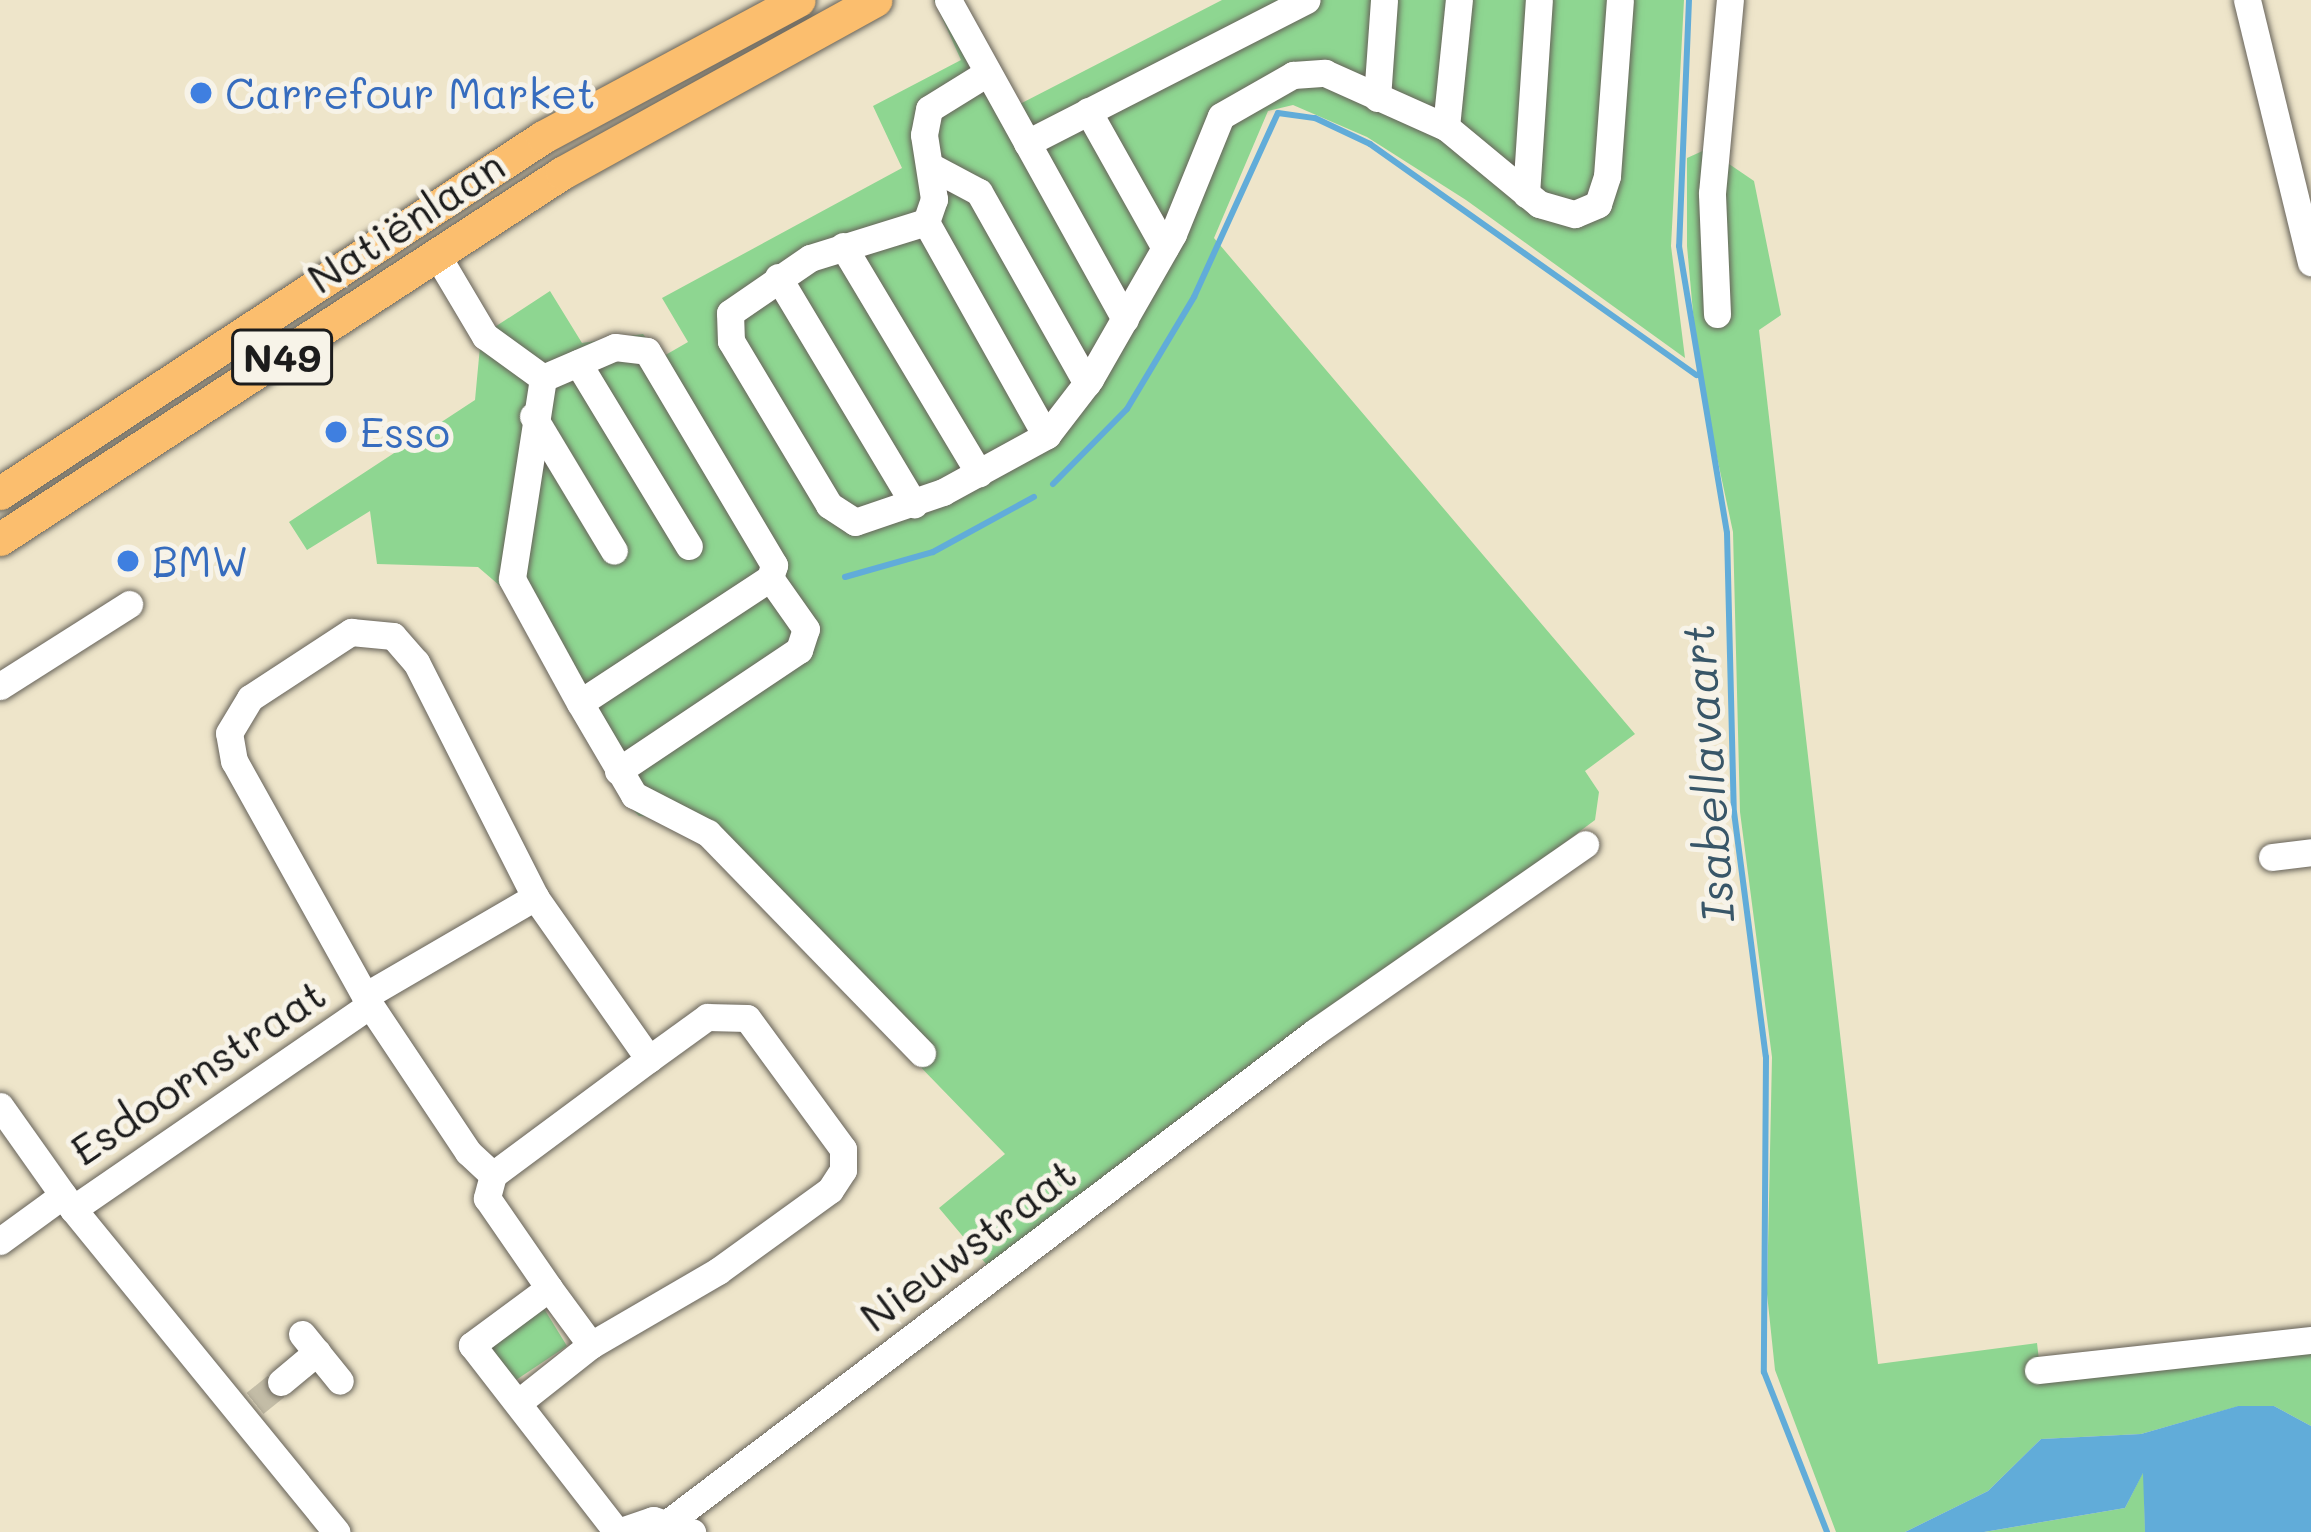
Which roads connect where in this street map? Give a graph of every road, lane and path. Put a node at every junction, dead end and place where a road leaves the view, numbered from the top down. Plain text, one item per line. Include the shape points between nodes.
1 (799, 0) edge
2 (875, 0) edge
3 (948, 0) edge
4 (1306, 0) edge
5 (1384, 0) edge
6 (1459, 0) edge
7 (1539, 0) edge
8 (1620, 0) edge
9 (1730, 0) edge
10 (2247, 0) edge
11 (987, 73) junction
12 (1377, 98) junction
13 (1088, 111) junction
14 (1446, 127) junction
15 (1027, 143) junction
16 (930, 166) junction
17 (1526, 194) junction
18 (926, 222) junction
19 (843, 246) junction
20 (1165, 248) junction
21 (438, 257) junction
22 (2311, 262) edge
23 (778, 277) junction
24 (1717, 314) dead end
25 (1125, 319) junction
26 (578, 363) junction
27 (543, 378) junction
28 (1087, 384) junction
29 (533, 416) junction
30 (1046, 436) junction
31 (979, 473) junction
32 (0, 493) edge
33 (914, 504) junction
34 (0, 539) edge
35 (689, 546) dead end
36 (614, 550) dead end
37 (770, 578) junction
38 (129, 604) dead end
39 (0, 686) edge
40 (580, 703) junction
41 (618, 771) junction
42 (1586, 844) dead end
43 (2311, 852) edge
44 (2272, 857) dead end
45 (535, 897) junction
46 (367, 1000) junction
47 (922, 1053) dead end
48 (649, 1059) junction
49 (0, 1106) edge
50 (494, 1175) junction
51 (68, 1202) junction
52 (0, 1241) edge
53 (549, 1288) junction
54 (2311, 1340) edge
55 (591, 1345) junction
56 (2038, 1370) dead end
57 (340, 1381) dead end
58 (281, 1382) tunnel mouth
59 (519, 1402) junction
60 (681, 1527) edge
61 (336, 1532) edge
62 (618, 1532) edge

1 - 32 main road, Natiënlaan / N49 via 543,137
2 - 21 main road, Natiënlaan / N49 via 562,173
3 - 11 street
4 - 13 street
5 - 12 street
6 - 14 street
7 - 17 street
8 - 17 street via 1604,193 1575,214
9 - 24 street via 1712,193
10 - 22 street
11 - 15 street
11 - 16 street via 929,109
12 - 14 street
12 - 20 street via 1309,72 1235,104 1221,116
13 - 15 street
13 - 20 street
14 - 17 street
15 - 25 street
16 - 18 street via 934,199
16 - 28 street via 979,193
18 - 19 street
18 - 30 street
19 - 23 street
19 - 31 street
20 - 25 street
21 - 27 street via 485,336
21 - 34 main road, Natiënlaan / N49
23 - 33 street
23 - 33 street via 730,313 731,340 755,382 839,516 855,522
25 - 28 street
26 - 27 street
26 - 35 street
26 - 37 street via 615,347 647,351 772,554
27 - 29 street
28 - 30 street
29 - 36 street
29 - 40 street via 512,579
30 - 31 street
31 - 33 street
37 - 40 street
37 - 41 street via 802,618 799,650
38 - 39 street
40 - 41 street
41 - 47 street via 647,805 708,833
42 - 60 street, Nieuwstraat via 1315,1032
43 - 44 street
45 - 46 street, Esdoornstraat
45 - 46 street, Esdoornstraat via 416,662 393,636 351,632 250,698 234,716 230,743
45 - 48 street, Esdoornstraat
46 - 50 street, Esdoornstraat via 468,1152
46 - 51 street, Esdoornstraat
48 - 50 street
48 - 55 street via 707,1017 747,1018 843,1149 843,1170 830,1190 718,1271
49 - 51 street
50 - 53 street via 487,1198
51 - 52 street, Esdoornstraat
51 - 61 street via 248,1408
53 - 55 street
53 - 59 street via 472,1345
54 - 56 street
55 - 59 street
57 - 58 street via 310,1343
59 - 62 street
60 - 62 street, Nieuwstraat

